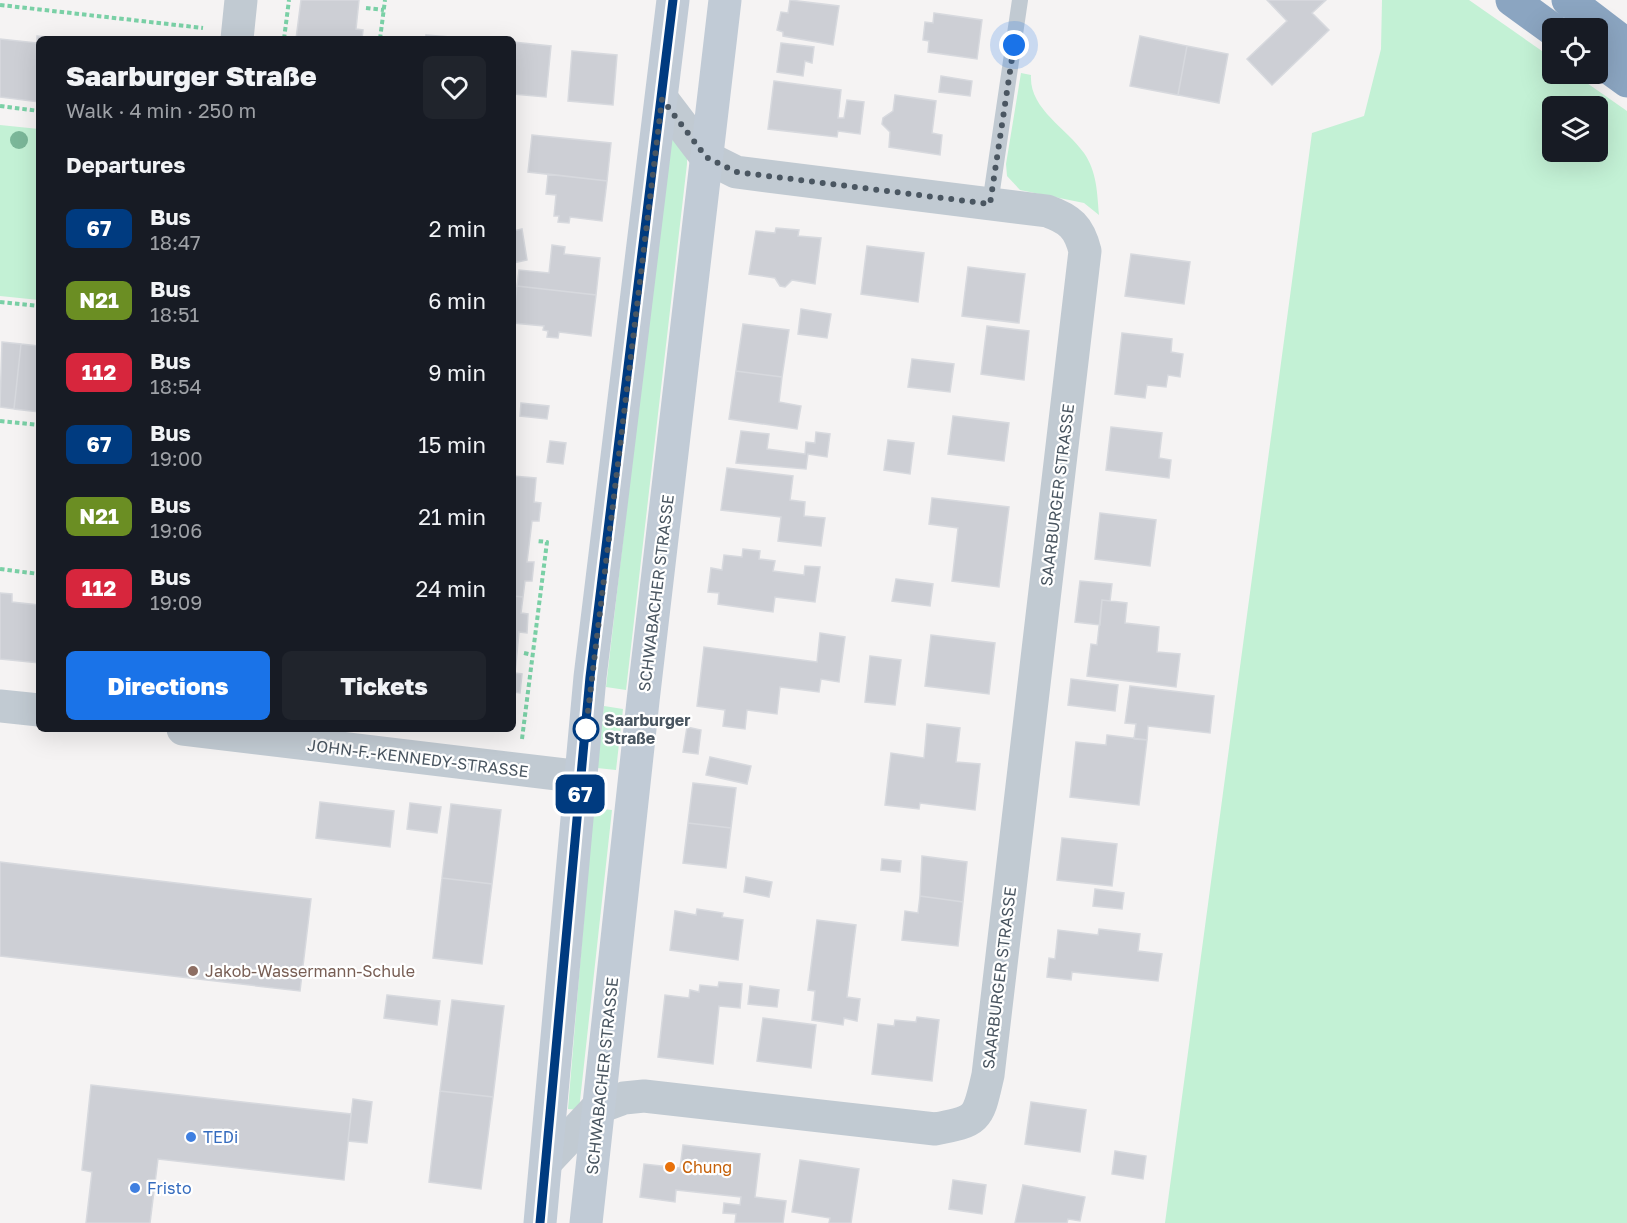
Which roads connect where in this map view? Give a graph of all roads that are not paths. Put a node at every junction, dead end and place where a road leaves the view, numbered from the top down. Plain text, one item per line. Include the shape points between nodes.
1 (241, 0) edge
2 (673, 0) edge
3 (725, 0) edge
4 (1020, 0) edge
5 (1512, 0) edge
6 (1568, 0) edge
7 (1542, 22) edge
8 (237, 36) edge
9 (1627, 45) edge
10 (1608, 67) edge
11 (1627, 81) edge
12 (662, 99) junction
13 (706, 157) junction
14 (990, 204) junction
15 (0, 705) edge
16 (36, 710) edge
17 (207, 732) edge
18 (582, 777) junction
19 (597, 1108) junction
20 (548, 1160) junction
21 (540, 1223) edge
22 (586, 1223) edge

1 - 8 street
2 - 12 main road
3 - 13 main road, SCHWABACHER STRASSE
4 - 14 lane
5 - 7 highway
6 - 9 highway
10 - 11 highway
12 - 13 street, SAARBURGER STRASSE
12 - 18 main road via 590,677
13 - 14 street, SAARBURGER STRASSE via 736,172
13 - 19 main road, SCHWABACHER STRASSE
14 - 19 street, SAARBURGER STRASSE via 1047,211 1068,218 1081,233 1086,251 988,1075 978,1110 965,1124 936,1129 644,1095
15 - 16 street
17 - 18 street, JOHN-F.-KENNEDY-STRASSE
18 - 20 main road
19 - 20 street, SAARBURGER STRASSE
19 - 22 main road, SCHWABACHER STRASSE
20 - 21 main road

